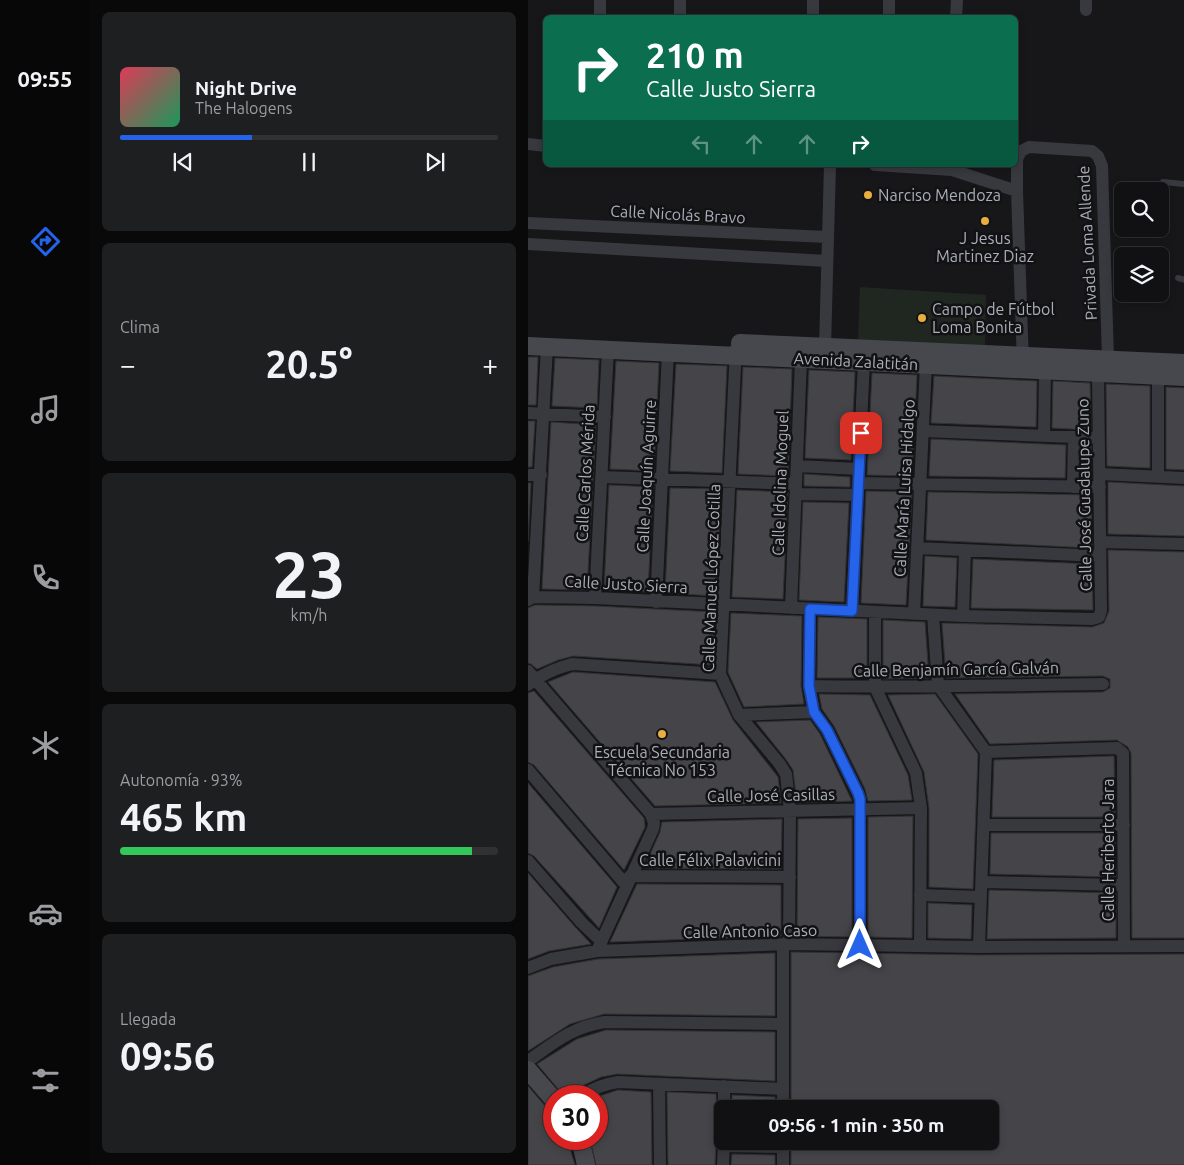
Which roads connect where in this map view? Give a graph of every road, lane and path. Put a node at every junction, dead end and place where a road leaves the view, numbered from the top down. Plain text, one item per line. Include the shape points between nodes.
1 (600, 0) edge
2 (680, 0) edge
3 (813, 0) edge
4 (889, 0) edge
5 (957, 0) edge
6 (600, 15) edge
7 (680, 15) edge
8 (813, 15) edge
9 (889, 15) edge
10 (956, 15) edge
11 (528, 144) edge
12 (543, 146) edge
13 (1018, 157) edge
14 (830, 167) edge
15 (952, 167) edge
16 (1017, 167) edge
17 (1169, 183) edge
18 (1184, 184) edge
19 (1017, 191) junction
20 (528, 222) edge
21 (827, 237) junction
22 (528, 244) edge
23 (827, 261) junction
24 (528, 334) edge
25 (528, 346) edge
26 (547, 346) junction
27 (824, 347) junction
28 (608, 349) junction
29 (736, 349) junction
30 (668, 352) junction
31 (802, 358) junction
32 (864, 362) junction
33 (1023, 362) junction
34 (1184, 363) edge
35 (926, 364) junction
36 (1103, 366) junction
37 (1046, 370) junction
38 (1158, 376) junction
39 (1184, 377) edge
40 (528, 413) edge
41 (544, 414) junction
42 (605, 417) junction
43 (923, 431) junction
44 (1044, 435) junction
45 (1074, 437) junction
46 (1099, 438) junction
47 (797, 466) junction
48 (859, 469) junction
49 (534, 475) edge
50 (1158, 476) junction
51 (602, 477) junction
52 (1184, 478) edge
53 (662, 479) junction
54 (731, 481) junction
55 (1101, 481) junction
56 (920, 484) junction
57 (1072, 487) junction
58 (796, 489) junction
59 (858, 489) junction
60 (1100, 542) junction
61 (1184, 544) edge
62 (917, 548) junction
63 (965, 550) junction
64 (1100, 556) junction
65 (595, 598) junction
66 (531, 599) edge
67 (656, 602) junction
68 (724, 605) junction
69 (791, 608) junction
70 (810, 609) junction
71 (852, 611) junction
72 (875, 612) junction
73 (914, 614) junction
74 (933, 615) junction
75 (963, 616) junction
76 (1099, 617) joint
77 (720, 674) junction
78 (530, 678) edge
79 (1103, 684) dead end
80 (938, 685) junction
81 (809, 686) junction
82 (875, 687) junction
83 (814, 712) junction
84 (739, 715) junction
85 (986, 752) junction
86 (528, 771) edge
87 (921, 808) junction
88 (860, 809) junction
89 (790, 811) junction
90 (653, 818) junction
91 (984, 825) junction
92 (1124, 825) junction
93 (528, 861) edge
94 (790, 877) junction
95 (628, 880) junction
96 (982, 882) junction
97 (1124, 885) junction
98 (920, 895) junction
99 (981, 897) junction
100 (786, 945) junction
101 (860, 945) junction
102 (599, 946) junction
103 (920, 946) junction
104 (1124, 946) junction
105 (1184, 946) edge
106 (980, 947) junction
107 (529, 965) edge
108 (782, 1024) junction
109 (528, 1060) edge
110 (528, 1070) edge
111 (602, 1085) edge
112 (659, 1085) junction
113 (724, 1086) junction
114 (543, 1087) edge
115 (783, 1089) junction
116 (724, 1100) edge
117 (783, 1100) edge
118 (583, 1150) edge
119 (724, 1150) edge
120 (783, 1150) edge
121 (586, 1165) edge
122 (660, 1165) edge
123 (723, 1165) edge
124 (783, 1165) edge

1 - 6 street
2 - 7 street
3 - 8 street
4 - 9 street
5 - 10 street
11 - 12 street
13 - 36 street, Privada Loma Allende via 1029,147 1092,152 1098,156 1102,166
14 - 21 street
15 - 19 street
16 - 19 street, Privada Loma Allende
17 - 18 lane
19 - 33 street
20 - 21 street, Calle Nicolás Bravo
21 - 23 street
22 - 23 street
23 - 27 street
24 - 29 street, Avenida Zalatitán
25 - 26 street, Avenida Zalatitán
26 - 28 street, Avenida Zalatitán
26 - 41 street
27 - 29 street, Avenida Zalatitán
27 - 33 street, Avenida Zalatitán
28 - 30 street, Avenida Zalatitán
28 - 42 street, Calle Carlos Mérida
29 - 30 street, Avenida Zalatitán
29 - 31 street, Avenida Zalatitán
29 - 54 street, Calle Manuel López Cotilla
30 - 53 street, Calle Joaquín Aguirre
31 - 32 street, Avenida Zalatitán
31 - 47 street, Calle Idolina Moguel
32 - 35 street, Avenida Zalatitán
32 - 48 street
33 - 35 street, Avenida Zalatitán
33 - 36 street, Avenida Zalatitán
33 - 37 street, Avenida Zalatitán
34 - 36 street, Avenida Zalatitán
35 - 43 street, Calle María Luisa Hidalgo
36 - 37 street, Avenida Zalatitán
36 - 38 street, Avenida Zalatitán
36 - 46 street, Calle José Guadalupe Zuno
37 - 44 street
38 - 39 street, Avenida Zalatitán
38 - 50 street
40 - 41 street
41 - 42 street
41 - 49 street
42 - 51 street, Calle Carlos Mérida
43 - 44 street
43 - 56 street, Calle María Luisa Hidalgo
44 - 45 street
45 - 46 street
45 - 57 street
46 - 55 street, Calle José Guadalupe Zuno
47 - 48 street
47 - 58 street, Calle Idolina Moguel
48 - 59 street
49 - 66 street
50 - 52 street
50 - 55 street
51 - 53 street
51 - 65 street, Calle Carlos Mérida
53 - 54 street
53 - 67 street, Calle Joaquín Aguirre
54 - 58 street
54 - 68 street, Calle Manuel López Cotilla
55 - 57 street
55 - 60 street, Calle José Guadalupe Zuno
56 - 57 street
56 - 59 street
56 - 62 street, Calle María Luisa Hidalgo
58 - 59 street
58 - 69 street, Calle Idolina Moguel
59 - 71 street
60 - 61 street
60 - 64 street, Calle José Guadalupe Zuno
62 - 63 street
62 - 73 street, Calle María Luisa Hidalgo
63 - 64 street
63 - 75 street
64 - 76 street, Calle José Guadalupe Zuno
65 - 66 street, Calle Justo Sierra
65 - 67 street, Calle Justo Sierra
67 - 68 street, Calle Justo Sierra
68 - 69 street, Calle Justo Sierra
68 - 77 street, Calle Manuel López Cotilla
69 - 70 street, Calle Justo Sierra
70 - 71 street, Calle Justo Sierra
70 - 81 street
71 - 72 street, Calle Justo Sierra
72 - 73 street, Calle Justo Sierra
72 - 82 street
73 - 74 street, Calle Justo Sierra
74 - 75 street, Calle Justo Sierra
74 - 80 street
75 - 76 street, Calle Justo Sierra
77 - 78 street via 572,664
77 - 84 street, Calle Manuel López Cotilla
78 - 90 street
79 - 80 street, Calle Benjamín García Galván
80 - 82 street, Calle Benjamín García Galván
80 - 85 street
81 - 82 street, Calle Benjamín García Galván
81 - 83 street
82 - 87 street via 916,773
83 - 84 street
83 - 88 street via 827,730 858,793
84 - 89 street, Calle Manuel López Cotilla via 786,774
85 - 91 street
85 - 92 street, Calle Heriberto Jara via 1117,748 1123,754
86 - 95 street, Calle Félix Palavicini
87 - 88 street, Calle José Casillas
87 - 98 street
88 - 89 street, Calle José Casillas
88 - 101 street
89 - 90 street, Calle José Casillas
89 - 94 street, Calle Manuel López Cotilla
90 - 95 street via 653,829
91 - 92 street
91 - 96 street
92 - 97 street, Calle Heriberto Jara
93 - 102 street
94 - 95 street, Calle Félix Palavicini
94 - 100 street, Calle Manuel López Cotilla
95 - 102 street
96 - 97 street
96 - 99 street
97 - 104 street, Calle Heriberto Jara
98 - 99 street
98 - 103 street
99 - 106 street
100 - 101 street, Calle Antonio Caso
100 - 102 street, Calle Antonio Caso
100 - 108 street, Calle Manuel López Cotilla
101 - 103 street, Calle Antonio Caso
102 - 107 street, Calle Antonio Caso
103 - 106 street, Calle Antonio Caso
104 - 105 street, Calle Antonio Caso
104 - 106 street, Calle Antonio Caso
108 - 109 street via 589,1024 573,1030
108 - 115 street, Calle Manuel López Cotilla
110 - 114 street
111 - 112 street via 618,1082
112 - 113 street
112 - 122 street
113 - 115 street
113 - 116 street
115 - 117 street, Calle Manuel López Cotilla
118 - 121 street
119 - 123 street
120 - 124 street

